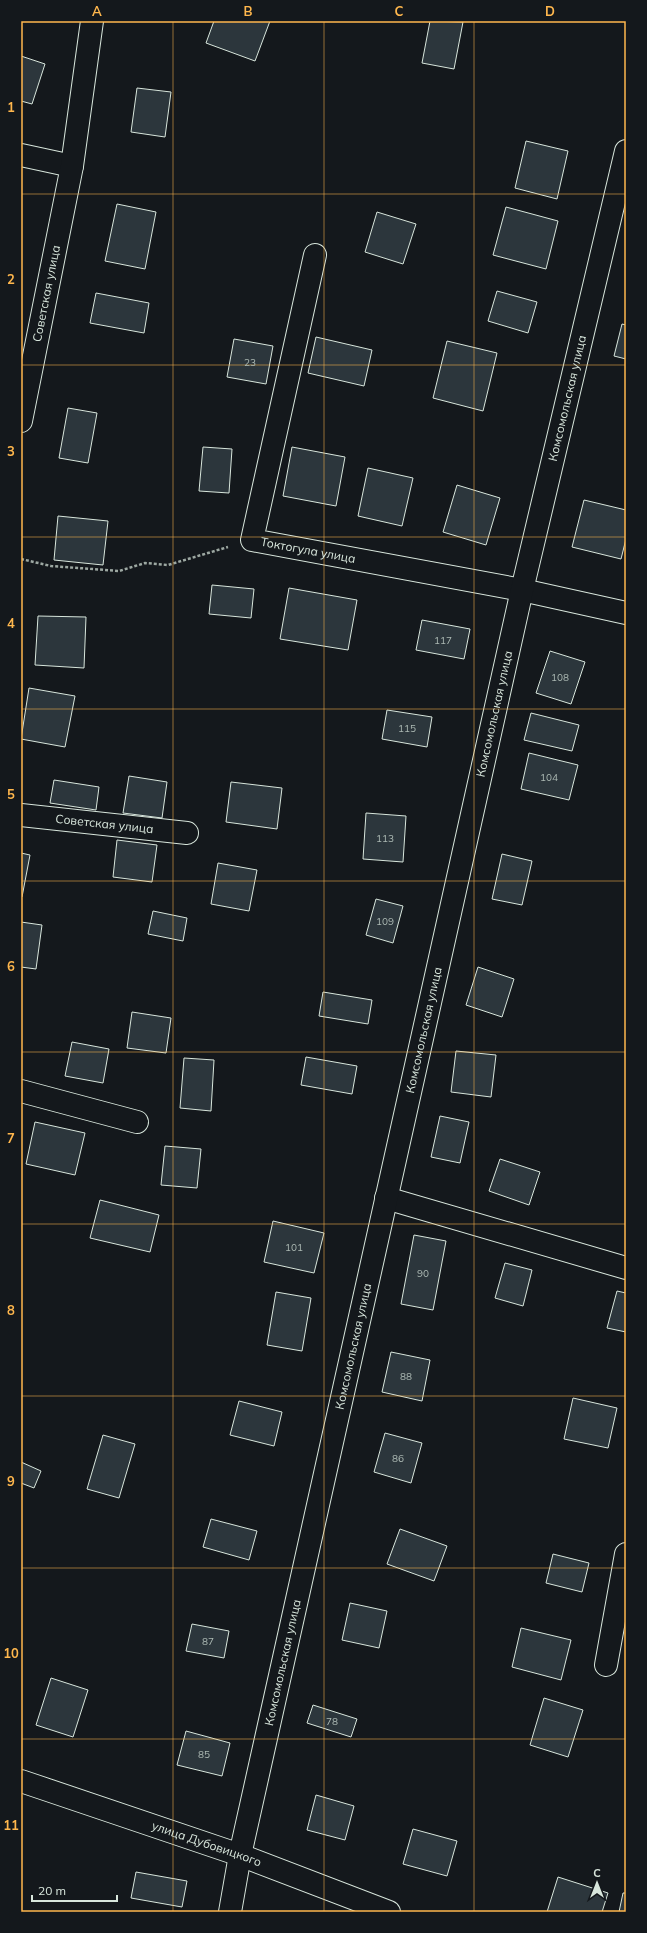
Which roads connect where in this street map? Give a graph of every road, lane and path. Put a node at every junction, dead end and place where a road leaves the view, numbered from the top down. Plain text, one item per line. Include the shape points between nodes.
1 (92, 21) edge
2 (626, 151) edge
3 (21, 155) edge
4 (72, 166) junction
5 (315, 256) dead end
6 (21, 421) edge
7 (252, 540) junction
8 (21, 560) edge
9 (522, 590) junction
10 (626, 613) edge
11 (21, 815) edge
12 (187, 833) dead end
13 (21, 1091) edge
14 (137, 1122) dead end
15 (386, 1198) junction
16 (626, 1268) edge
17 (626, 1554) edge
18 (606, 1665) dead end
19 (21, 1781) edge
20 (240, 1855) junction
21 (230, 1912) edge
22 (390, 1912) edge

1 - 4 street, Советская улица
2 - 9 street, Комсомольская улица
3 - 4 street
4 - 6 street, Советская улица
5 - 7 street, Токтогула улица
7 - 8 path via 168,565 145,563 119,571 52,566
7 - 9 street, Токтогула улица
9 - 10 street, Токтогула улица
9 - 15 street, Комсомольская улица
11 - 12 street, Советская улица
13 - 14 street
15 - 16 street
15 - 20 street, Комсомольская улица
17 - 18 street
19 - 20 street, улица Дубовицкого
20 - 21 street, Комсомольская улица
20 - 22 street, улица Дубовицкого

